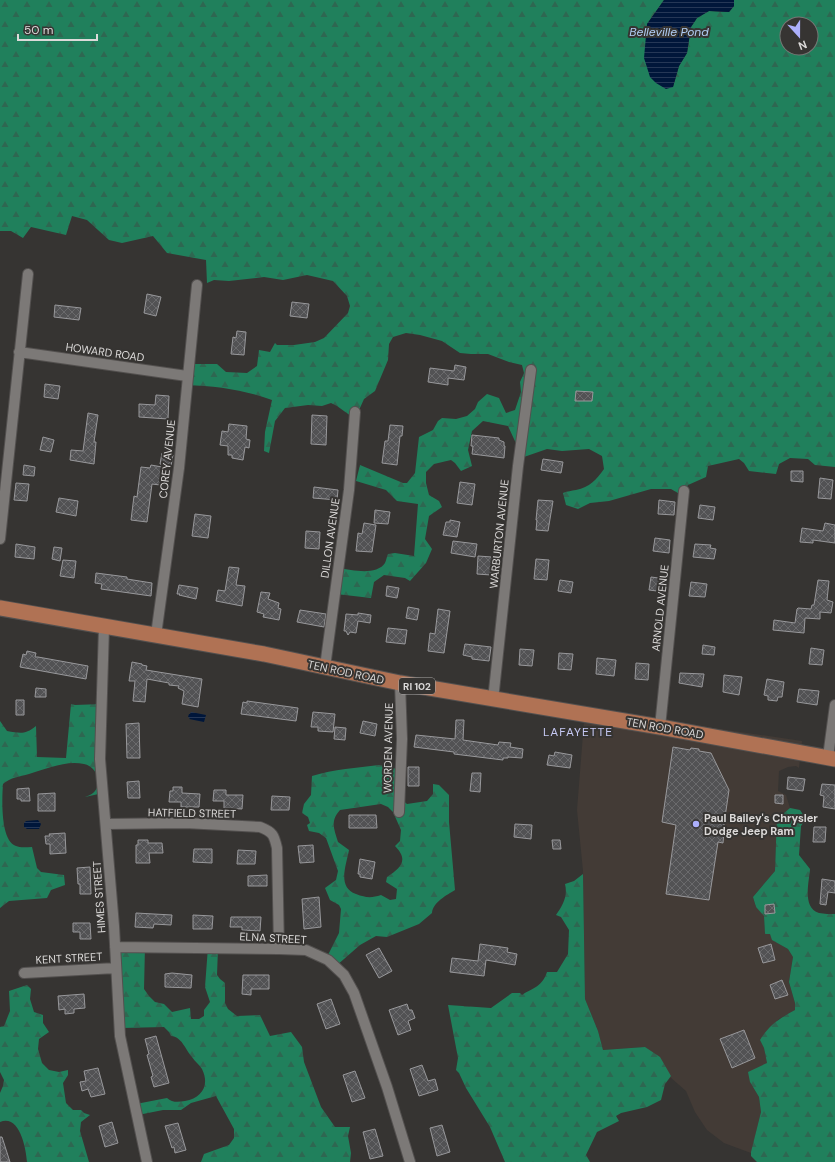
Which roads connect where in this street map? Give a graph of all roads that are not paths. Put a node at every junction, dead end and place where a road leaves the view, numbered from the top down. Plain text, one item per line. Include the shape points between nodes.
1 (28, 274) dead end
2 (197, 285) dead end
3 (19, 352) junction
4 (530, 370) dead end
5 (187, 376) junction
6 (355, 412) dead end
7 (684, 491) dead end
8 (0, 539) edge
9 (0, 608) edge
10 (104, 627) junction
11 (156, 635) junction
12 (325, 667) junction
13 (400, 683) junction
14 (493, 700) junction
15 (835, 705) edge
16 (660, 727) junction
17 (831, 758) edge
18 (399, 812) dead end
19 (106, 824) junction
20 (115, 947) junction
21 (279, 948) junction
22 (116, 968) junction
23 (24, 973) dead end
24 (147, 1162) edge
25 (410, 1162) edge

1 - 3 street
2 - 5 street, COREY AVENUE
3 - 5 street, HOWARD ROAD
3 - 8 street
4 - 14 street, WARBURTON AVENUE
5 - 11 street, COREY AVENUE via 179,468
6 - 12 street, DILLON AVENUE via 348,490
7 - 16 street, ARNOLD AVENUE
9 - 10 main road, TEN ROD ROAD / RI 102
10 - 11 main road, TEN ROD ROAD / RI 102
10 - 19 street, HIMES STREET via 100,759
11 - 12 main road, TEN ROD ROAD / RI 102
12 - 13 main road, TEN ROD ROAD / RI 102
13 - 14 main road, TEN ROD ROAD / RI 102
13 - 18 street, WORDEN AVENUE via 402,739
14 - 16 main road, TEN ROD ROAD / RI 102
15 - 17 street
16 - 17 main road, TEN ROD ROAD / RI 102
19 - 20 street, HIMES STREET
19 - 21 street, HATFIELD STREET via 185,823 260,827 269,831 274,836 277,848
20 - 21 street, ELNA STREET
20 - 22 street, HIMES STREET
21 - 25 street, ELNA STREET via 306,950 328,960 344,975 359,1008
22 - 23 street, KENT STREET
22 - 24 street, HIMES STREET via 120,1036

